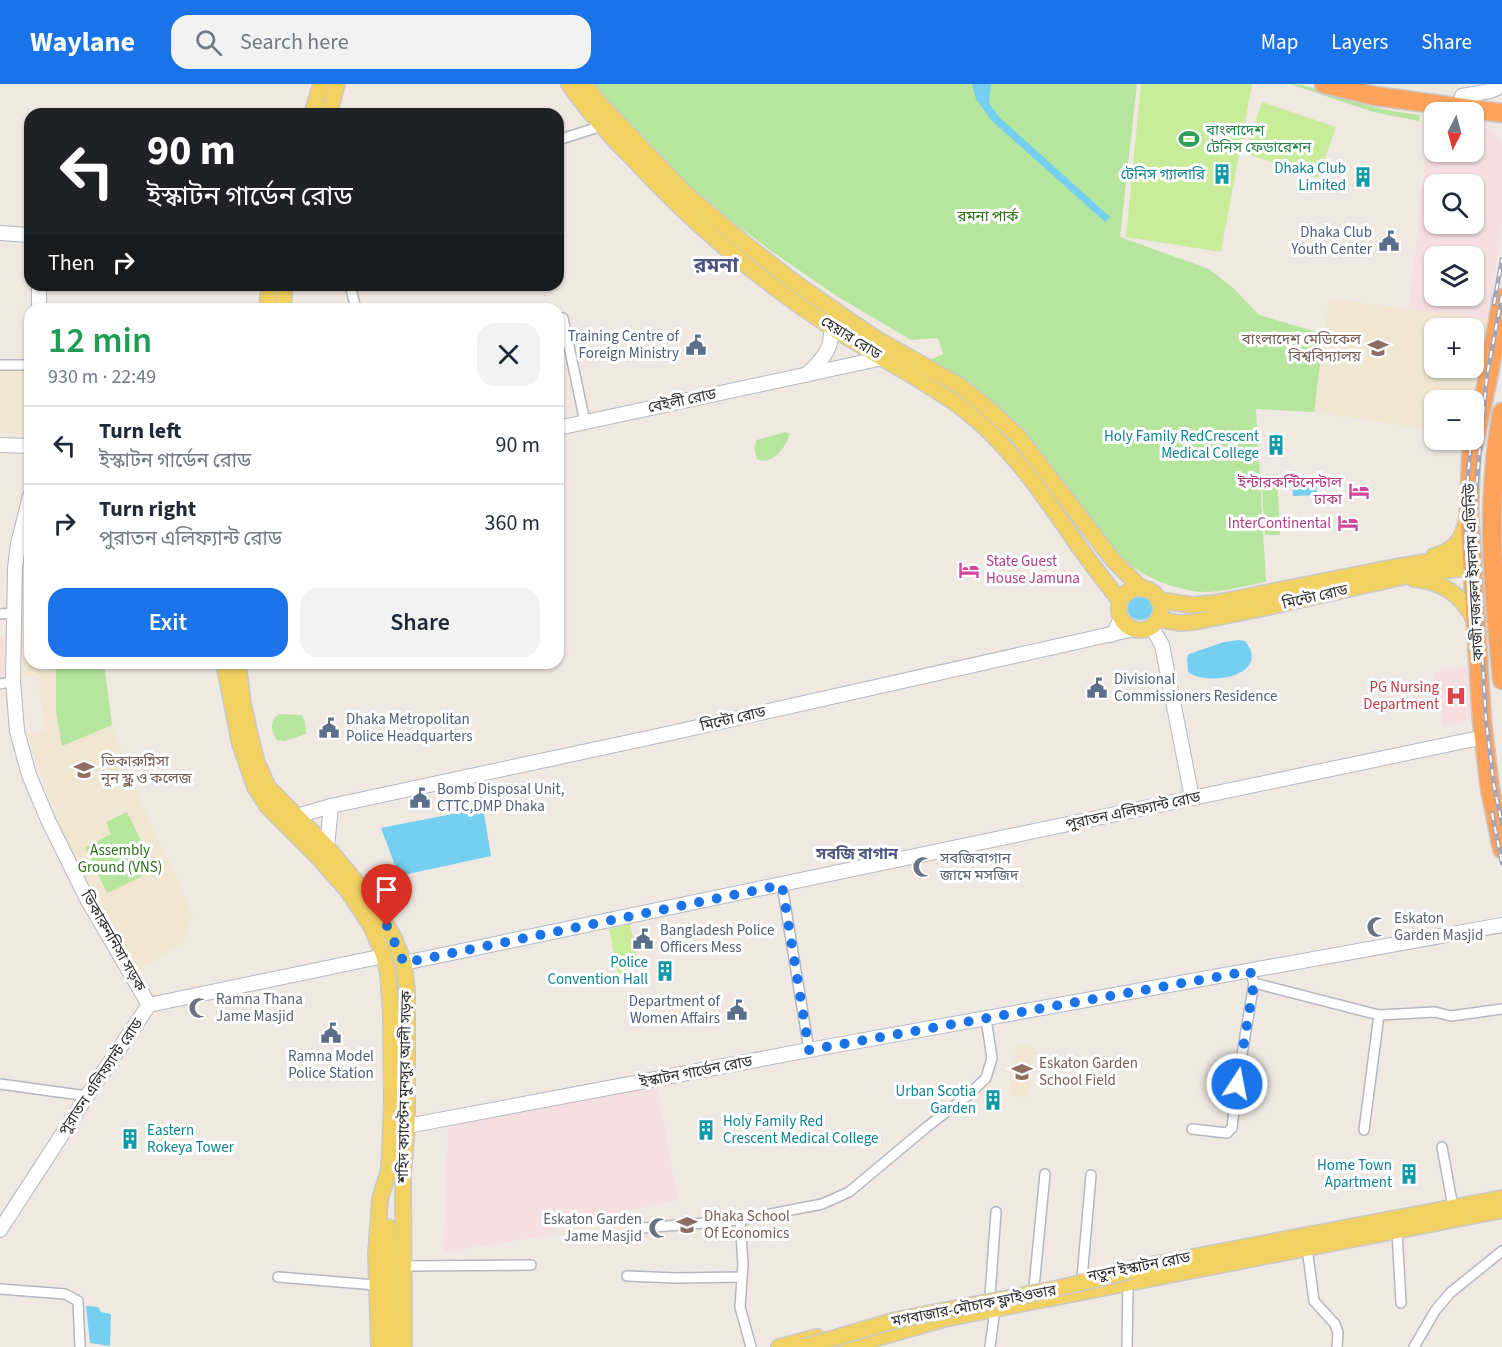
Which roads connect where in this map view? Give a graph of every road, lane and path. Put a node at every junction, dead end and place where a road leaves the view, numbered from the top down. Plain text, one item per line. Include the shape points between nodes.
1 (321, 84) edge
2 (337, 84) edge
3 (569, 84) edge
4 (584, 84) edge
5 (1324, 84) edge
6 (1371, 84) edge
7 (1502, 86) edge
8 (1502, 100) edge
9 (1461, 101) junction
10 (314, 108) edge
11 (331, 108) edge
12 (1502, 113) edge
13 (602, 126) junction
14 (1502, 127) edge
15 (564, 138) edge
16 (647, 164) junction
17 (0, 233) edge
18 (24, 235) edge
19 (1502, 298) edge
20 (564, 323) edge
21 (830, 326) junction
22 (884, 358) junction
23 (0, 365) edge
24 (24, 365) edge
25 (806, 375) junction
26 (1502, 412) edge
27 (585, 422) junction
28 (564, 427) edge
29 (0, 446) edge
30 (24, 446) edge
31 (1469, 511) junction
32 (24, 520) edge
33 (1497, 532) edge
34 (1493, 560) junction
35 (1471, 561) junction
36 (1396, 572) junction
37 (1142, 589) junction
38 (1158, 600) junction
39 (1120, 602) junction
40 (7, 614) edge
41 (1121, 618) junction
42 (1474, 620) junction
43 (1155, 623) junction
44 (1179, 623) junction
45 (1134, 629) junction
46 (1111, 635) junction
47 (1160, 641) junction
48 (226, 669) edge
49 (238, 669) edge
50 (1502, 680) edge
51 (7, 682) edge
52 (237, 705) junction
53 (1484, 737) junction
54 (1192, 798) junction
55 (331, 807) junction
56 (291, 820) junction
57 (327, 847) junction
58 (1502, 849) edge
59 (782, 885) junction
60 (1502, 925) edge
61 (384, 956) junction
62 (404, 963) junction
63 (1252, 977) junction
64 (149, 1005) junction
65 (1502, 1009) edge
66 (1379, 1016) junction
67 (986, 1019) junction
68 (809, 1050) junction
69 (0, 1084) edge
70 (87, 1096) junction
71 (407, 1126) junction
72 (1192, 1129) dead end
73 (1364, 1130) dead end
74 (1442, 1147) dead end
75 (396, 1172) junction
76 (1045, 1174) dead end
77 (1091, 1175) dead end
78 (1502, 1198) edge
79 (393, 1206) junction
80 (1453, 1207) junction
81 (1502, 1210) edge
82 (996, 1212) dead end
83 (741, 1220) junction
84 (2, 1223) edge
85 (631, 1229) dead end
86 (1396, 1231) junction
87 (1349, 1234) junction
88 (1307, 1248) junction
89 (1502, 1251) edge
90 (531, 1265) dead end
91 (404, 1266) junction
92 (1134, 1274) junction
93 (627, 1276) dead end
94 (278, 1277) dead end
95 (741, 1277) junction
96 (1082, 1278) junction
97 (376, 1285) junction
98 (1034, 1287) junction
99 (0, 1289) edge
100 (1401, 1302) dead end
101 (992, 1303) junction
102 (972, 1306) junction
103 (944, 1319) junction
104 (876, 1343) edge
105 (80, 1347) edge
106 (379, 1347) edge
107 (390, 1347) edge
108 (399, 1347) edge
109 (404, 1347) edge
110 (751, 1347) edge
111 (779, 1347) edge
112 (804, 1347) edge
113 (823, 1347) edge
114 (846, 1347) edge
115 (990, 1347) edge
116 (1126, 1347) edge
117 (1337, 1347) edge
118 (1414, 1347) edge

1 - 10 main road
2 - 11 main road
3 - 13 main road, হেয়ার রোড
4 - 16 main road
5 - 9 highway via 1375,96
6 - 9 highway
7 - 9 main road
8 - 9 highway
9 - 12 highway
9 - 14 highway
13 - 15 street
13 - 16 main road, হেয়ার রোড
16 - 21 main road, হেয়ার রোড via 674,203 768,281
16 - 37 main road via 794,282 877,339 957,384 1005,423 1113,560
17 - 18 main road
19 - 31 highway, কাজী নজরুল ইসলাম এভিনিউ via 1471,457
20 - 27 street
21 - 22 main road, হেয়ার রোড
21 - 25 main road via 828,350
22 - 25 main road, বেইলী রোড
22 - 39 main road, হেয়ার রোড via 966,411 990,432 1037,487
23 - 24 street
25 - 27 main road, বেইলী রোড
26 - 33 highway, কাজী নজরুল ইসলাম এভিনিউ via 1493,468
27 - 28 main road, বেইলী রোড
29 - 30 main road
31 - 35 highway, কাজী নজরুল ইসলাম এভিনিউ
31 - 36 main road via 1464,533 1450,549 1400,562
32 - 40 main road, ভিকারুননিসা সড়ক
33 - 34 highway, কাজী নজরুল ইসলাম এভিনিউ
34 - 35 highway
34 - 50 highway, কাজী নজরুল ইসলাম এভিনিউ
35 - 36 main road, মিন্টো রোড
35 - 42 highway, কাজী নজরুল ইসলাম এভিনিউ
36 - 38 main road, মিন্টো রোড via 1215,603
36 - 42 main road via 1441,585 1468,607
36 - 44 main road, মিন্টো রোড via 1259,609
37 - 38 main road via 1152,592
37 - 39 main road via 1129,591
38 - 43 main road via 1160,613
39 - 41 main road
40 - 51 main road, ভিকারুননিসা সড়ক
41 - 45 main road
41 - 46 main road
42 - 53 highway, কাজী নজরুল ইসলাম এভিনিউ
43 - 44 main road, মিন্টো রোড
43 - 45 main road via 1143,630
43 - 47 main road
44 - 47 main road via 1165,630
45 - 46 main road, মিন্টো রোড
46 - 55 main road, মিন্টো রোড
47 - 54 main road
48 - 52 main road, শহিদ ক্যাপ্টেন মুনসুর আলী সড়ক
49 - 52 main road, শহিদ ক্যাপ্টেন মুনসুর আলী সড়ক
51 - 64 main road, ভিকারুননিসা সড়ক via 29,775 48,820 87,899
52 - 56 main road, শহিদ ক্যাপ্টেন মুনসুর আলী সড়ক via 262,774
53 - 54 main road, পুরাতন এলিফ্যান্ট রোড
53 - 58 highway, কাজী নজরুল ইসলাম এভিনিউ
54 - 59 main road, পুরাতন এলিফ্যান্ট রোড
55 - 56 main road, মিন্টো রোড
55 - 57 main road
56 - 57 main road, শহিদ ক্যাপ্টেন মুনসুর আলী সড়ক
56 - 61 main road, শহিদ ক্যাপ্টেন মুনসুর আলী সড়ক via 348,891 371,926
57 - 62 main road, শহিদ ক্যাপ্টেন মুনসুর আলী সড়ক via 368,896 393,936
59 - 62 main road, পুরাতন এলিফ্যান্ট রোড
59 - 68 street
60 - 63 main road, ইস্কাটন গার্ডেন রোড
61 - 64 main road, পুরাতন এলিফ্যান্ট রোড
61 - 75 main road, শহিদ ক্যাপ্টেন মুনসুর আলী সড়ক via 391,1014
62 - 71 main road, শহিদ ক্যাপ্টেন মুনসুর আলী সড়ক
63 - 66 street
63 - 67 main road, ইস্কাটন গার্ডেন রোড
63 - 72 street via 1232,1128 1227,1133
64 - 70 main road, পুরাতন এলিফ্যান্ট রোড
65 - 66 street via 1450,1016 1435,1012
66 - 73 street
67 - 68 main road, ইস্কাটন গার্ডেন রোড
67 - 83 street via 990,1070 966,1097 849,1192 822,1204
68 - 71 main road, ইস্কাটন গার্ডেন রোড
69 - 70 street
70 - 84 main road, পুরাতন এলিফ্যান্ট রোড
71 - 75 main road, শহিদ ক্যাপ্টেন মুনসুর আলী সড়ক
74 - 80 street
75 - 79 main road
75 - 91 main road, শহিদ ক্যাপ্টেন মুনসুর আলী সড়ক
75 - 97 main road, শহিদ ক্যাপ্টেন মুনসুর আলী সড়ক via 382,1188
76 - 98 street
77 - 96 street
78 - 80 main road, নতুন ইস্কাটন রোড
79 - 107 main road via 387,1267
79 - 108 main road
80 - 87 main road, নতুন ইস্কাটন রোড
81 - 86 main road, নতুন ইস্কাটন রোড
82 - 101 street
83 - 85 street
83 - 95 street
86 - 87 main road, নতুন ইস্কাটন রোড
86 - 100 street
87 - 88 main road, নতুন ইস্কাটন রোড
87 - 92 main road, নতুন ইস্কাটন রোড
88 - 92 main road, নতুন ইস্কাটন রোড via 1164,1275
88 - 117 street via 1314,1301 1335,1324
89 - 118 street via 1450,1293
90 - 91 street
91 - 109 main road, শহিদ ক্যাপ্টেন মুনসুর আলী সড়ক
92 - 96 main road, নতুন ইস্কাটন রোড
92 - 101 main road, নতুন ইস্কাটন রোড
92 - 112 main road, মগবাজার-মৌচাক ফ্লাইওভার, bridge via 896,1320
92 - 116 street
93 - 95 street
94 - 97 street
95 - 110 street via 740,1307
96 - 98 main road, নতুন ইস্কাটন রোড
97 - 106 main road, শহিদ ক্যাপ্টেন মুনসুর আলী সড়ক
98 - 101 main road, নতুন ইস্কাটন রোড
99 - 105 street via 72,1296 78,1301
101 - 102 main road, নতুন ইস্কাটন রোড
101 - 115 street
102 - 103 main road, নতুন ইস্কাটন রোড
102 - 111 main road, নতুন ইস্কাটন রোড via 871,1321
103 - 104 main road, নতুন ইস্কাটন রোড
103 - 113 main road
104 - 114 main road, নতুন ইস্কাটন রোড

